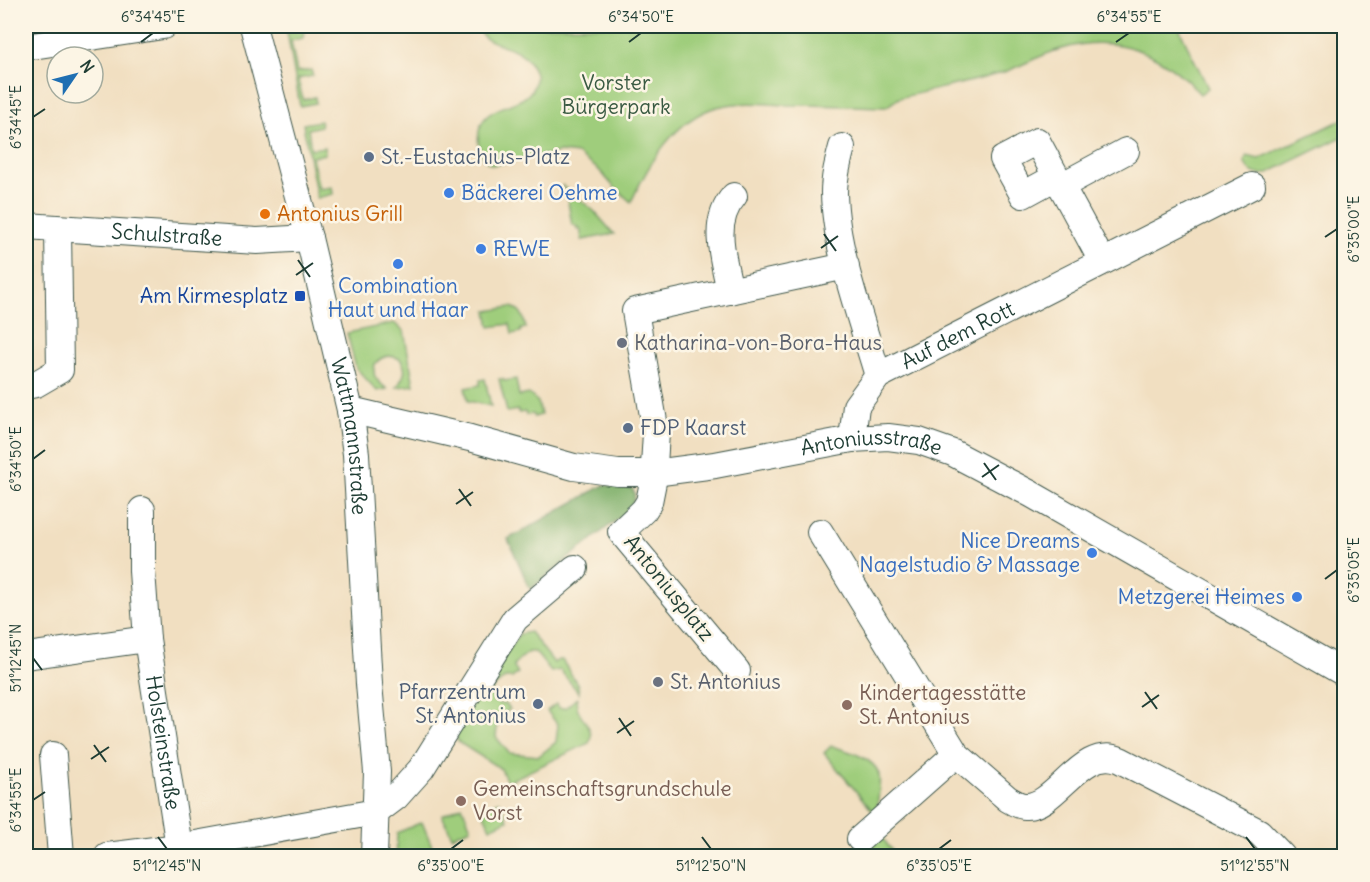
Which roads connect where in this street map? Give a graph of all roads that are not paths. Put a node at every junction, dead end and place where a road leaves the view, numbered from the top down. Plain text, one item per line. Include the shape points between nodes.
1 (163, 26) edge
2 (253, 26) edge
3 (26, 47) edge
4 (842, 147) dead end
5 (1126, 151) dead end
6 (1252, 186) dead end
7 (734, 196) dead end
8 (26, 226) edge
9 (58, 230) junction
10 (309, 238) junction
11 (1102, 261) junction
12 (846, 266) junction
13 (730, 291) junction
14 (878, 376) junction
15 (26, 386) edge
16 (350, 410) junction
17 (852, 439) junction
18 (654, 472) junction
19 (142, 510) dead end
20 (820, 532) dead end
21 (575, 568) dead end
22 (147, 639) junction
23 (26, 656) edge
24 (737, 671) dead end
25 (1344, 673) edge
26 (957, 754) junction
27 (53, 755) dead end
28 (376, 812) junction
29 (860, 839) dead end
30 (178, 847) junction
31 (61, 856) edge
32 (107, 856) edge
33 (374, 856) edge
34 (1282, 856) edge

1 - 3 street
2 - 10 street, Wattmannstraße
4 - 12 street via 834,191
5 - 11 street via 1058,182
6 - 11 street, Auf dem Rott
7 - 13 street via 724,210 720,229
8 - 9 street, Schulstraße
9 - 10 street, Schulstraße via 257,241
9 - 15 street via 60,370
10 - 16 street, Wattmannstraße
11 - 14 street, Auf dem Rott
12 - 13 street
12 - 14 street
13 - 18 street via 635,311 656,433
14 - 17 street, Auf dem Rott via 856,406
16 - 18 street, Antoniusstraße via 594,471
16 - 28 street, Wattmannstraße via 377,772
17 - 18 street, Antoniusstraße via 715,465
17 - 25 street, Antoniusstraße via 888,437 919,441 953,453
18 - 24 street, Antoniusplatz via 647,506 621,532
19 - 22 street, Holsteinstraße
20 - 26 street
21 - 28 street via 516,619 421,769
22 - 23 street
22 - 30 street, Holsteinstraße
26 - 29 street
26 - 34 street via 1008,799 1027,807 1046,798 1093,760 1113,757 1259,832
27 - 31 street
28 - 30 street
28 - 33 street, Wattmannstraße
30 - 32 street

